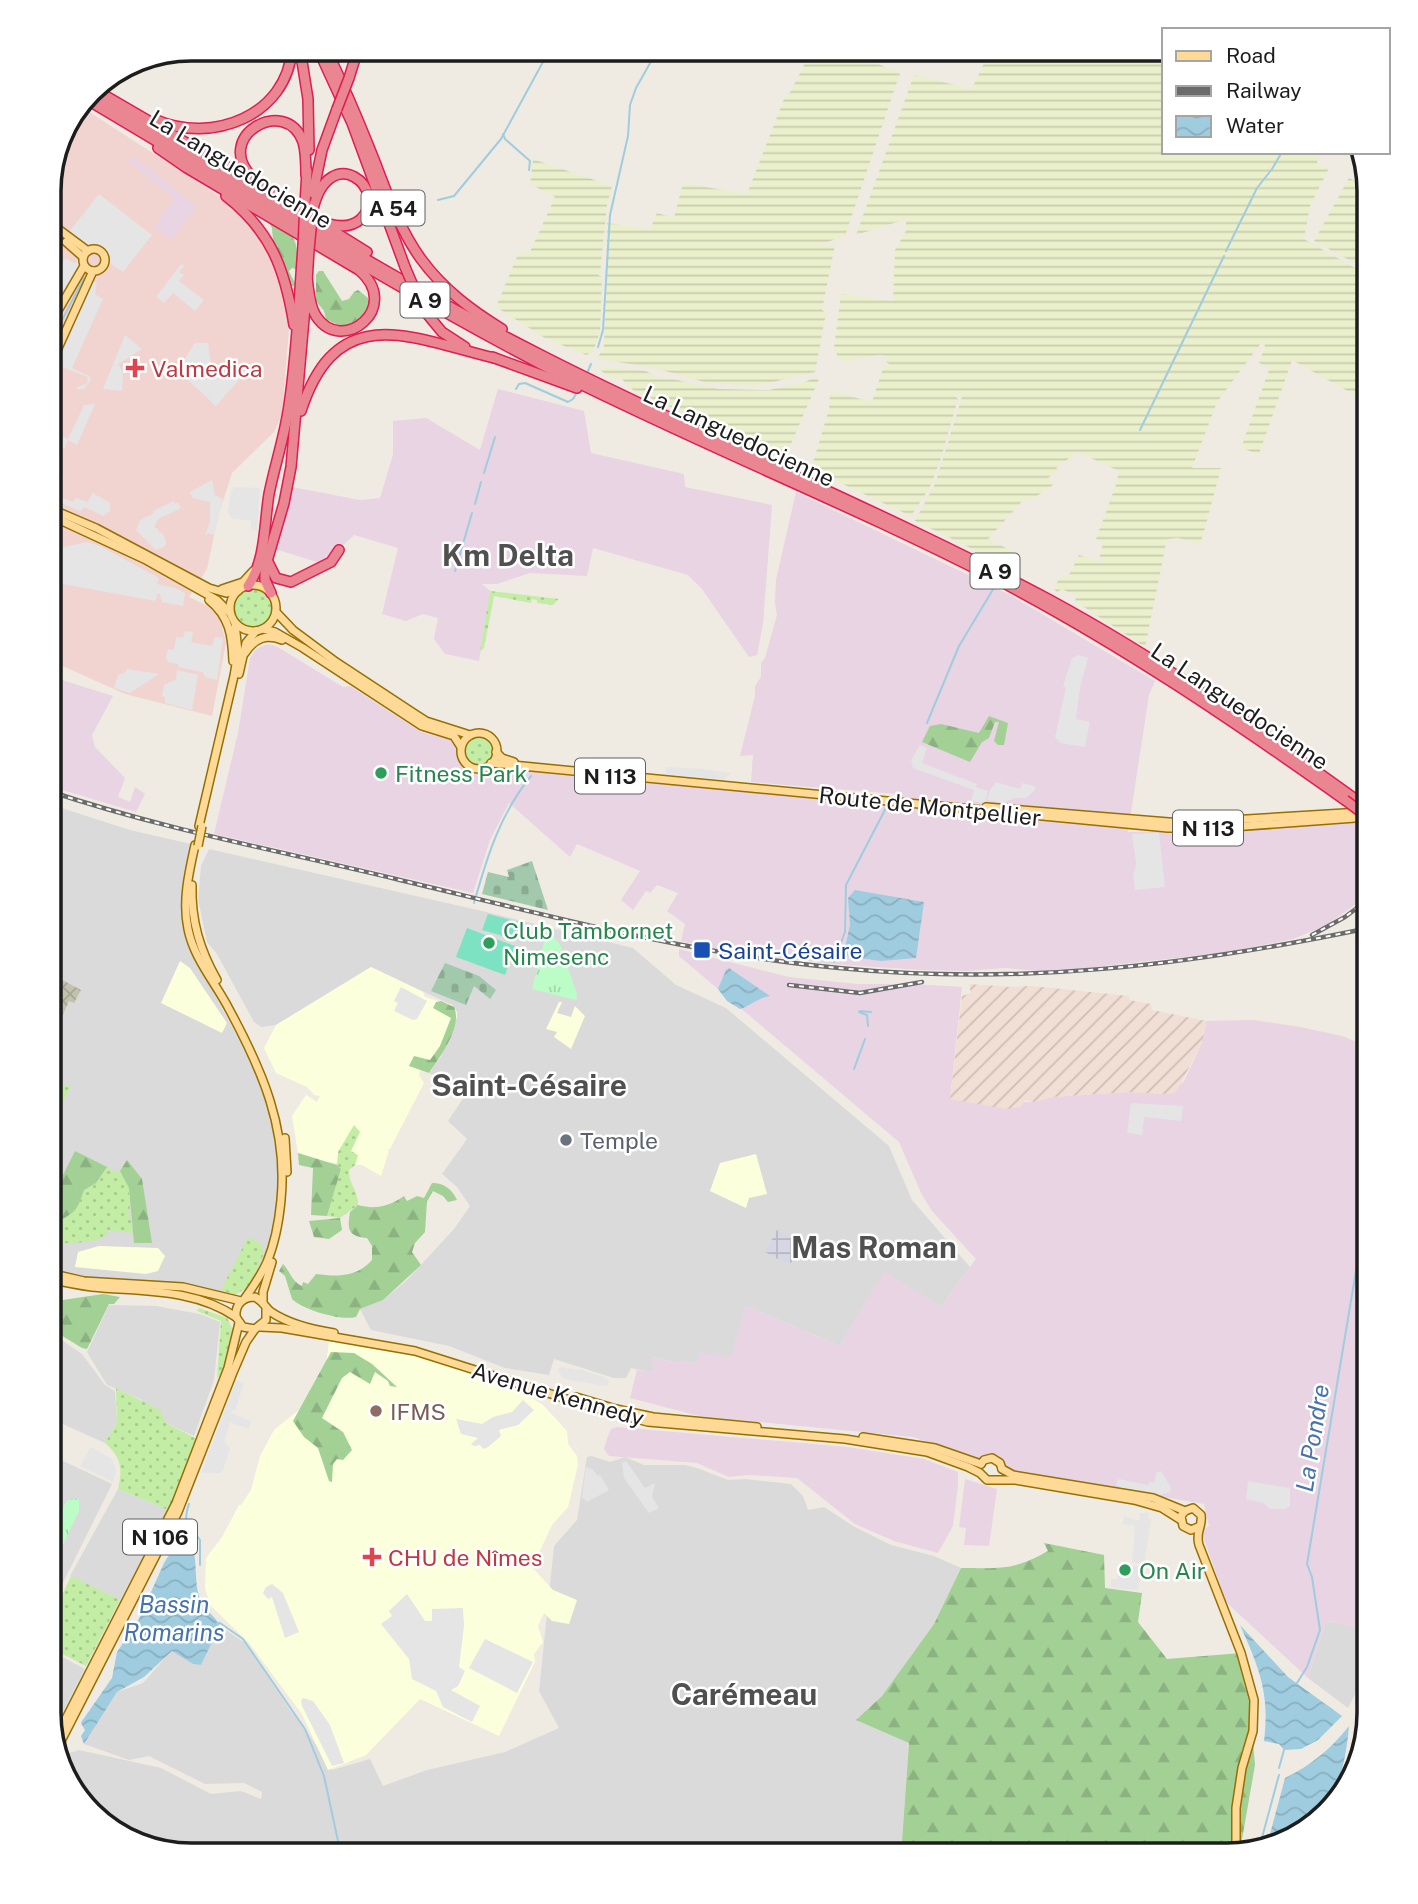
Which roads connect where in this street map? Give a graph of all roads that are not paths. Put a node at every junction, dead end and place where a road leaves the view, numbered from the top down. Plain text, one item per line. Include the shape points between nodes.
1 (290, 61) edge
2 (302, 61) edge
3 (324, 61) edge
4 (332, 61) edge
5 (354, 61) edge
6 (106, 96) joint
7 (95, 103) edge
8 (96, 103) edge
9 (96, 103) edge
10 (187, 168) junction
11 (306, 175) junction
12 (264, 188) junction
13 (309, 206) junction
14 (317, 219) junction
15 (62, 235) edge
16 (306, 248) junction
17 (85, 254) junction
18 (84, 266) junction
19 (93, 271) junction
20 (307, 278) junction
21 (426, 293) junction
22 (62, 304) edge
23 (62, 340) edge
24 (295, 341) junction
25 (541, 355) junction
26 (494, 358) junction
27 (633, 408) junction
28 (295, 431) junction
29 (62, 513) edge
30 (62, 521) edge
31 (339, 550) dead end
32 (267, 557) junction
33 (144, 559) junction
34 (257, 564) junction
35 (248, 586) junction
36 (214, 590) junction
37 (238, 591) junction
38 (271, 593) junction
39 (276, 612) junction
40 (230, 613) junction
41 (235, 623) junction
42 (260, 630) junction
43 (303, 648) junction
44 (243, 657) junction
45 (234, 676) junction
46 (227, 713) junction
47 (470, 735) junction
48 (461, 747) junction
49 (496, 752) junction
50 (491, 763) junction
51 (1349, 799) junction
52 (1357, 803) edge
53 (1357, 806) edge
54 (1357, 811) edge
55 (1357, 818) edge
56 (196, 845) junction
57 (61, 1276) edge
58 (61, 1281) edge
59 (243, 1300) junction
60 (265, 1304) junction
61 (237, 1320) junction
62 (258, 1328) junction
63 (980, 1468) junction
64 (1002, 1469) junction
65 (997, 1478) junction
66 (1185, 1511) junction
67 (1181, 1520) junction
68 (1198, 1527) junction
69 (1188, 1529) junction
70 (1201, 1551) junction
71 (62, 1727) edge
72 (63, 1736) edge
73 (1236, 1842) edge

1 - 6 highway via 275,94 255,113 224,126 175,126
2 - 11 highway via 309,112
3 - 26 highway, A 54, bridge via 423,309 447,337
4 - 25 highway, A 54 via 395,214 421,260 463,303
5 - 13 highway, bridge
6 - 12 highway
7 - 10 highway
8 - 21 highway, La Languedocienne / A 9
9 - 27 highway, La Languedocienne / A 9 via 445,312
10 - 20 highway via 359,270 374,292 370,315 352,329 328,327 314,313
10 - 24 highway via 243,210 266,238 285,279
11 - 12 highway via 305,149 298,133 282,122 264,122 248,132 241,150 246,170
11 - 13 highway
12 - 14 highway
13 - 14 highway via 323,183 337,175 355,177 364,185 368,206 358,221 339,226
13 - 16 highway, bridge
14 - 21 highway
15 - 17 main road
16 - 20 highway
16 - 24 highway
17 - 18 main road
17 - 19 main road via 98,250 105,257 102,269
18 - 19 main road
18 - 22 main road
19 - 23 main road
20 - 28 highway
21 - 25 highway, La Languedocienne / A 9
24 - 34 highway via 288,415
25 - 51 highway, La Languedocienne / A 9 via 873,511 1051,601 1178,677
26 - 27 highway, A 54
26 - 28 highway via 404,335 359,339 338,350 320,368
27 - 51 highway, La Languedocienne / A 9 via 949,555 1048,607 1176,683
28 - 32 highway via 284,503
29 - 36 main road
30 - 33 main road
31 - 32 highway via 326,565 288,582 273,574
32 - 38 highway via 265,580
33 - 40 main road via 217,600
33 - 45 main road via 218,608 230,630
34 - 35 highway
34 - 36 main road via 243,582
35 - 37 main road
35 - 38 main road
36 - 37 main road
37 - 40 main road
38 - 39 main road
39 - 42 main road
39 - 47 main road via 336,662 426,721
40 - 41 main road
41 - 42 main road via 248,631
41 - 45 main road via 238,652
42 - 43 main road via 275,632
42 - 44 main road via 248,638
43 - 44 main road via 266,637 254,642
43 - 48 main road via 422,726 454,736
44 - 46 main road
45 - 46 main road
46 - 56 main road, bridge
47 - 48 main road
47 - 49 main road via 488,736
48 - 50 main road via 462,757 471,767
49 - 50 main road
49 - 54 main road, Route de Montpellier / N 113 via 508,761 538,765 1156,822 1222,822
50 - 55 main road, Route de Montpellier / N 113 via 1168,828
51 - 52 highway, La Languedocienne / A 9
51 - 53 highway, La Languedocienne / A 9, bridge
56 - 59 main road via 186,905 189,936 259,1068 281,1143 282,1189 274,1243
56 - 60 main road via 191,896 198,940 264,1070 287,1150 286,1201 263,1292
57 - 59 main road via 183,1287
58 - 61 main road via 196,1298
59 - 60 main road via 255,1297
59 - 61 main road via 236,1311
60 - 62 main road via 267,1320
60 - 63 main road, Avenue Kennedy via 311,1328 416,1348 615,1409 653,1417 887,1440 935,1448
61 - 62 main road via 249,1329
61 - 71 main road, N 106 via 228,1368 176,1503
62 - 63 main road, Avenue Kennedy via 415,1351 648,1422 845,1439 927,1452
62 - 72 main road, N 106 via 233,1370 178,1512
63 - 64 main road via 987,1459 994,1459
63 - 65 main road via 987,1480
64 - 65 main road
64 - 66 main road via 1013,1475 1153,1498
65 - 67 main road via 1153,1504
66 - 67 main road
66 - 68 main road via 1193,1508 1200,1513
67 - 69 main road
68 - 69 main road
68 - 70 main road
69 - 70 main road
70 - 73 main road via 1241,1653 1254,1700 1253,1731 1236,1808

